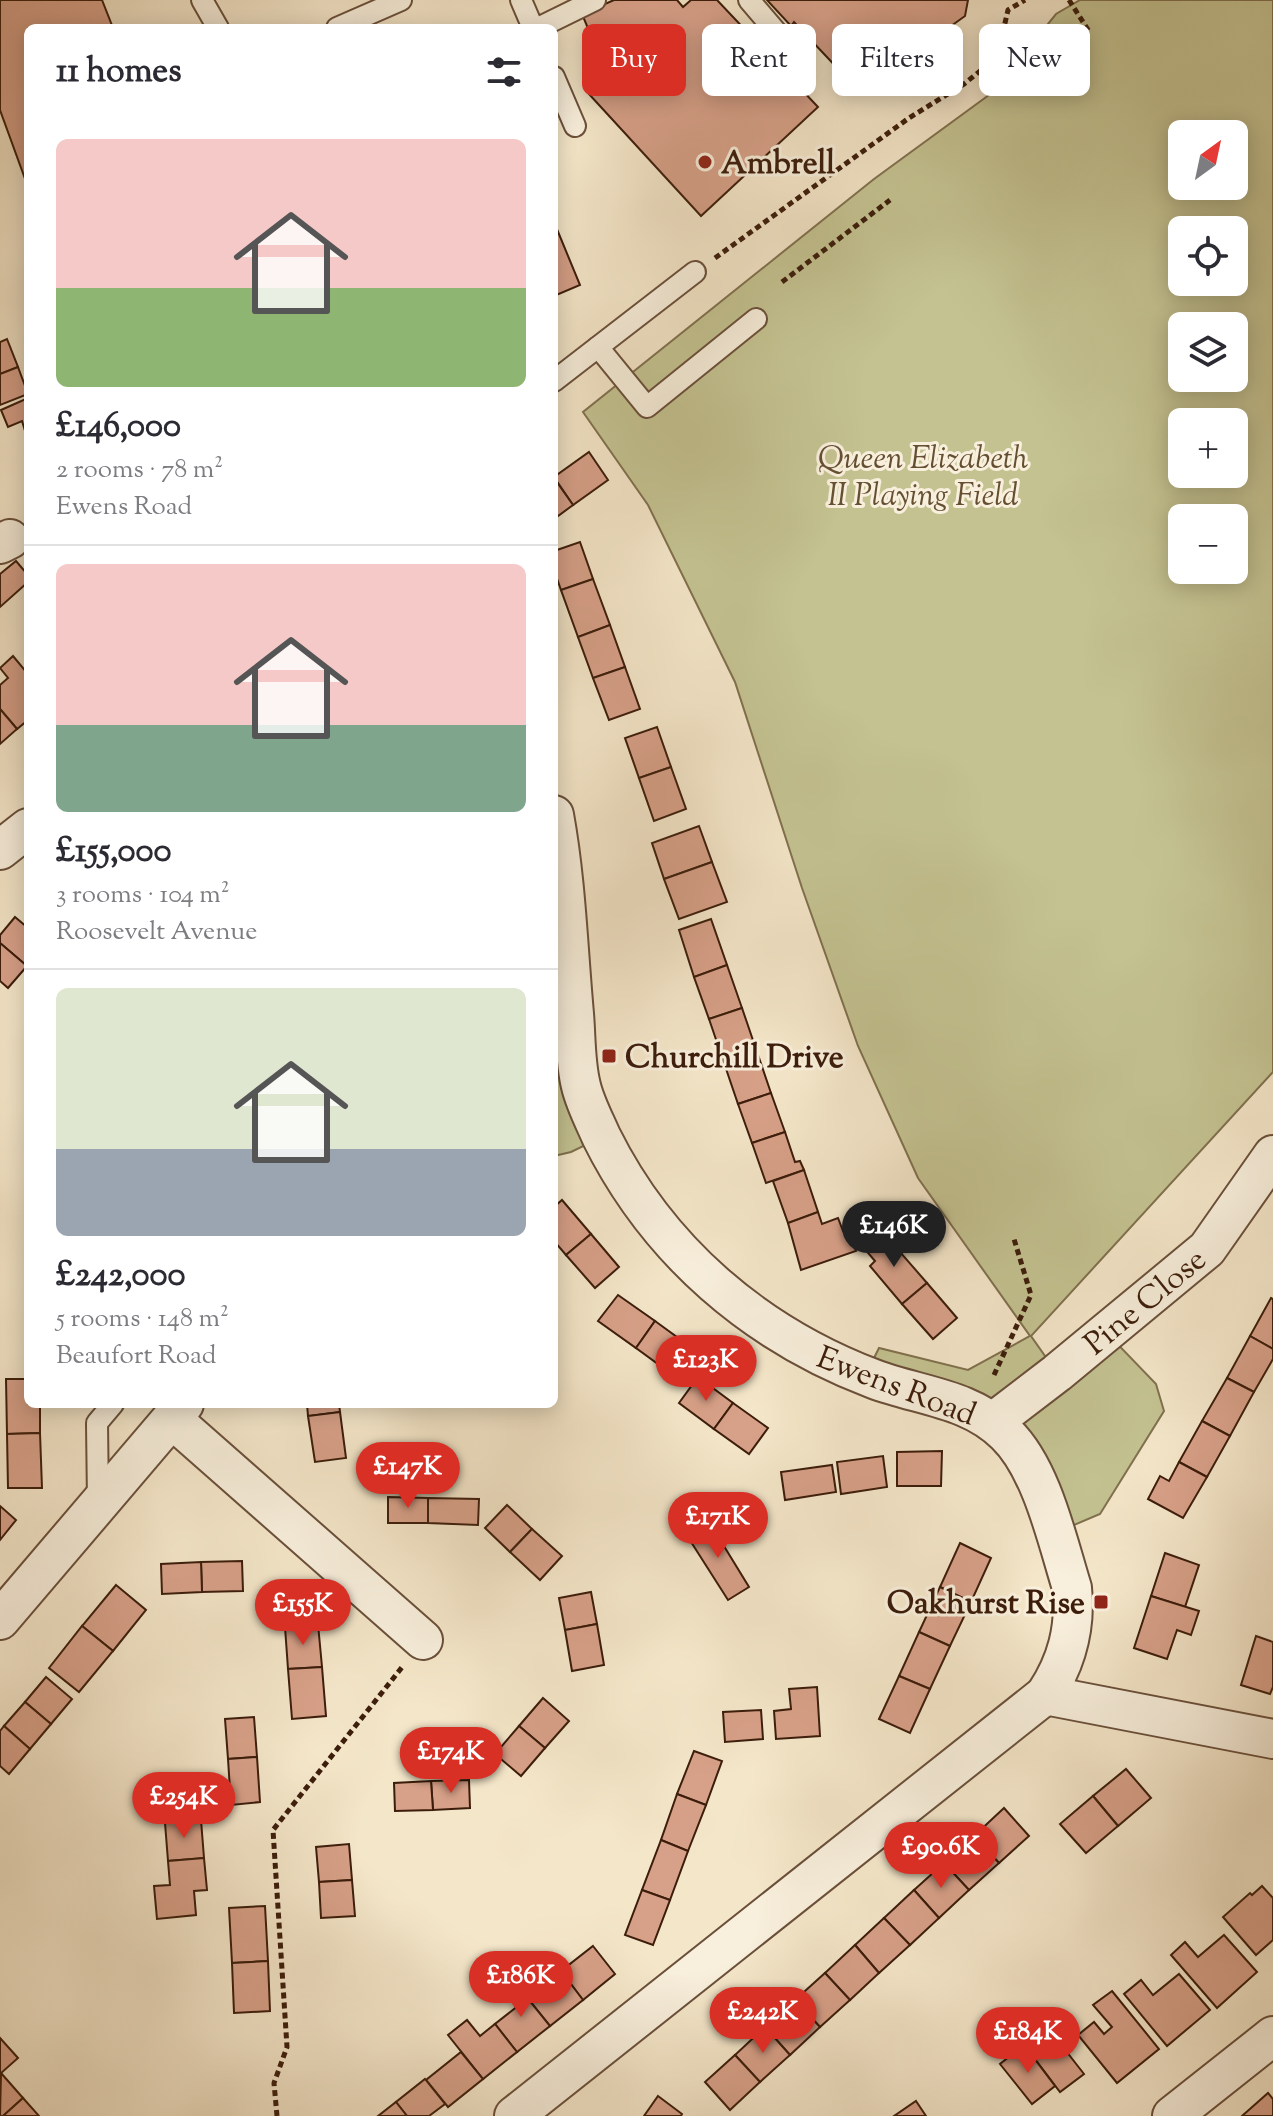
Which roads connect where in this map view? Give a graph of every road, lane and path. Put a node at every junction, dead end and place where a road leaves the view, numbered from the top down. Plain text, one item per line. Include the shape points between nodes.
1 (202, 0) edge
2 (401, 0) edge
3 (521, 0) edge
4 (595, 0) edge
5 (749, 0) edge
6 (1025, 0) edge
7 (1069, 0) edge
8 (216, 24) edge
9 (346, 24) edge
10 (534, 24) edge
11 (544, 24) edge
12 (770, 24) edge
13 (1084, 24) edge
14 (558, 86) edge
15 (575, 126) dead end
16 (890, 200) dead end
17 (695, 272) joint
18 (782, 282) dead end
19 (756, 319) dead end
20 (598, 347) junction
21 (558, 378) edge
22 (24, 831) edge
23 (558, 844) edge
24 (0, 850) edge
25 (561, 952) edge
26 (567, 1080) edge
27 (1273, 1155) edge
28 (1014, 1239) dead end
29 (110, 1408) edge
30 (178, 1411) edge
31 (985, 1417) junction
32 (99, 1505) junction
33 (0, 1620) edge
34 (423, 1640) joint
35 (1045, 1695) junction
36 (1273, 1739) edge
37 (1273, 2036) edge
38 (277, 2116) edge
39 (514, 2116) edge
40 (1172, 2116) edge

1 - 8 lane
2 - 9 lane
3 - 10 lane
4 - 11 lane
5 - 12 lane
6 - 17 path via 1008,10 999,49 982,70
7 - 13 path
14 - 15 lane
16 - 18 path
17 - 20 lane
19 - 20 lane via 647,407
20 - 21 lane
22 - 24 street
23 - 25 street via 565,894
25 - 26 street, Ewens Road
26 - 31 street, Ewens Road via 645,1209 732,1301 838,1365
27 - 31 street, Pine Close via 1207,1249
28 - 31 path via 1031,1295
29 - 32 lane via 97,1423
30 - 32 street
30 - 34 street
31 - 35 street, Ewens Road via 1020,1449 1033,1474 1072,1588 1070,1644
32 - 33 street
34 - 38 path via 273,1830 287,2047 274,2083
35 - 36 street
35 - 39 street
37 - 40 street

